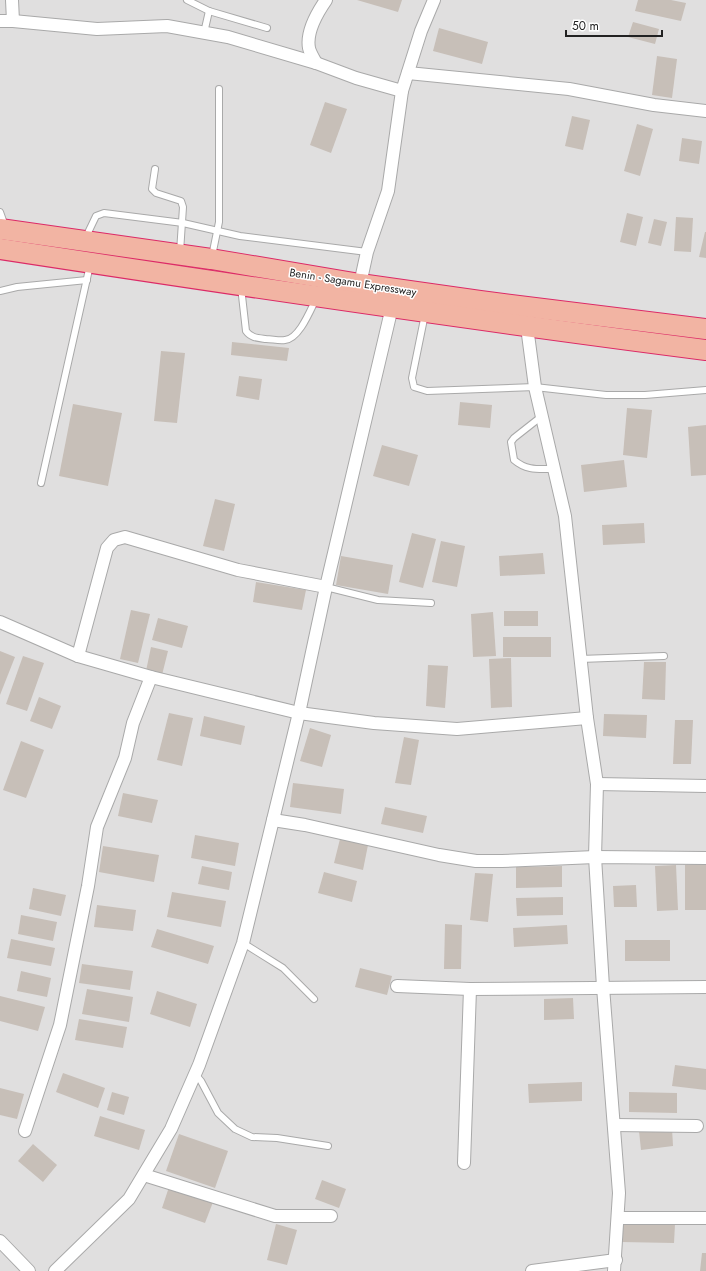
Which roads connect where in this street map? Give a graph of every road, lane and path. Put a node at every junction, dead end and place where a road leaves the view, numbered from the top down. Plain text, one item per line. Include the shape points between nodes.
1 (12, 0) edge
2 (187, 0) edge
3 (326, 0) edge
4 (434, 0) edge
5 (209, 11) junction
6 (0, 21) edge
7 (13, 21) junction
8 (267, 28) dead end
9 (204, 32) junction
10 (316, 63) junction
11 (408, 73) junction
12 (219, 89) dead end
13 (402, 91) junction
14 (706, 110) edge
15 (155, 169) dead end
16 (182, 223) junction
17 (2, 224) edge
18 (217, 232) junction
19 (84, 241) junction
20 (0, 249) edge
21 (367, 252) junction
22 (180, 255) junction
23 (211, 259) junction
24 (89, 271) junction
25 (360, 284) junction
26 (240, 286) junction
27 (0, 291) edge
28 (317, 297) junction
29 (392, 307) junction
30 (425, 312) junction
31 (527, 327) junction
32 (706, 329) edge
33 (706, 350) edge
34 (535, 387) junction
35 (706, 390) edge
36 (542, 416) junction
37 (554, 469) junction
38 (41, 482) dead end
39 (326, 587) junction
40 (431, 603) dead end
41 (0, 622) edge
42 (78, 656) junction
43 (664, 656) dead end
44 (580, 659) junction
45 (151, 677) junction
46 (299, 713) junction
47 (587, 718) junction
48 (597, 784) junction
49 (706, 786) edge
50 (273, 820) junction
51 (595, 857) junction
52 (706, 858) edge
53 (243, 943) junction
54 (397, 986) dead end
55 (603, 987) junction
56 (706, 988) edge
57 (470, 989) junction
58 (314, 999) dead end
59 (195, 1074) junction
60 (614, 1125) junction
61 (697, 1126) dead end
62 (25, 1131) dead end
63 (328, 1146) dead end
64 (464, 1163) dead end
65 (144, 1175) junction
66 (331, 1216) dead end
67 (618, 1218) junction
68 (706, 1218) edge
69 (0, 1241) edge
70 (615, 1266) edge
71 (29, 1271) edge
72 (54, 1271) edge
73 (532, 1271) edge

1 - 7 street
2 - 5 lane
3 - 10 street via 309,35 309,49
4 - 11 street
5 - 8 lane
5 - 9 lane
6 - 7 street
7 - 9 street via 97,29 167,26
9 - 10 street
10 - 13 street
11 - 13 street
11 - 14 street via 569,89 654,105
12 - 18 lane
13 - 21 street via 388,191
15 - 16 lane via 152,189 156,194 181,201
16 - 18 lane
16 - 19 lane via 104,213 96,216
16 - 22 lane
17 - 19 highway, Benin - Sagamu Expressway
18 - 21 lane
18 - 23 lane
19 - 22 highway, Benin - Sagamu Expressway
20 - 24 highway
21 - 25 street
22 - 23 highway, Benin - Sagamu Expressway
23 - 25 highway, Benin - Sagamu Expressway
24 - 26 highway
24 - 27 lane
24 - 38 lane
25 - 32 highway, Benin - Sagamu Expressway
26 - 28 highway
26 - 28 lane via 246,332 256,338 286,340 293,336
28 - 29 highway
29 - 30 highway
29 - 39 street
30 - 31 highway
30 - 34 lane via 412,378 414,387 427,392
31 - 33 highway
31 - 34 street
34 - 35 lane via 606,395
34 - 36 street
36 - 37 street
36 - 37 lane via 511,442 514,460 531,469
37 - 44 street via 565,516
39 - 40 lane via 378,600
39 - 42 street via 238,570 125,537 114,540 107,548
39 - 46 street
41 - 42 street
42 - 45 street
43 - 44 lane
44 - 47 street
45 - 46 street
45 - 62 street via 132,723 125,758 97,827 60,1025
46 - 47 street via 374,723 457,729
46 - 50 street
47 - 48 street
48 - 49 street
48 - 51 street
50 - 51 street via 476,861
50 - 53 street
51 - 52 street
51 - 55 street
53 - 58 lane via 283,968
53 - 59 street
54 - 57 street
55 - 56 street
55 - 57 street
55 - 60 street
57 - 64 street
59 - 63 lane via 202,1081 218,1113 235,1129 252,1137
59 - 65 street via 172,1129
60 - 61 street
60 - 67 street via 619,1193
65 - 66 street via 275,1216
65 - 72 street via 129,1199
67 - 68 street
67 - 70 street
69 - 71 street
70 - 73 street

